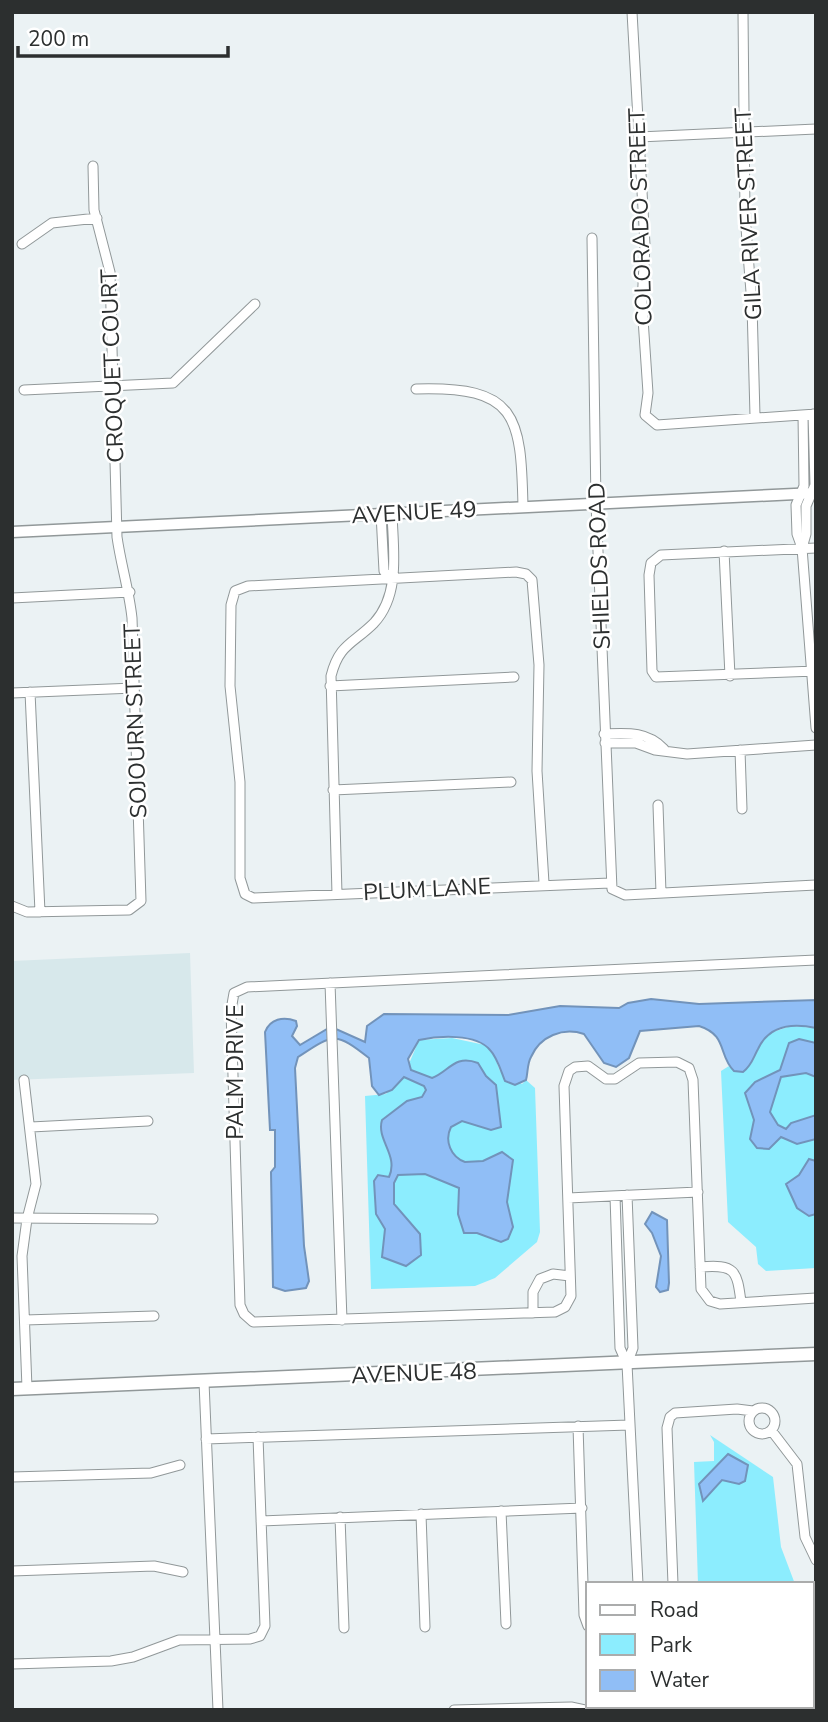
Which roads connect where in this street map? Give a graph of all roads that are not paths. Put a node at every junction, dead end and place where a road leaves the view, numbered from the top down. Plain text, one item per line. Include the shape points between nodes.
1 (632, 12) edge
2 (743, 12) edge
3 (816, 129) edge
4 (745, 132) junction
5 (639, 137) junction
6 (93, 166) dead end
7 (97, 218) junction
8 (592, 238) dead end
9 (22, 244) dead end
10 (255, 304) dead end
11 (114, 384) junction
12 (416, 389) dead end
13 (24, 390) dead end
14 (810, 414) edge
15 (755, 416) junction
16 (808, 494) edge
17 (596, 503) junction
18 (523, 507) junction
19 (386, 514) junction
20 (117, 527) junction
21 (12, 532) edge
22 (802, 548) junction
23 (816, 548) edge
24 (724, 551) junction
25 (804, 578) junction
26 (391, 581) junction
27 (816, 587) edge
28 (130, 592) junction
29 (12, 598) edge
30 (816, 634) edge
31 (808, 644) junction
32 (813, 671) edge
33 (730, 676) junction
34 (514, 677) dead end
35 (330, 686) junction
36 (134, 688) junction
37 (30, 692) junction
38 (12, 693) edge
39 (816, 728) edge
40 (605, 738) junction
41 (816, 745) edge
42 (740, 750) junction
43 (511, 782) dead end
44 (333, 790) junction
45 (658, 805) dead end
46 (742, 809) dead end
47 (544, 883) junction
48 (610, 883) junction
49 (816, 885) edge
50 (661, 892) junction
51 (337, 894) junction
52 (12, 906) edge
53 (40, 912) junction
54 (816, 960) edge
55 (330, 983) junction
56 (24, 1080) dead end
57 (148, 1121) dead end
58 (31, 1127) junction
59 (698, 1192) junction
60 (627, 1195) junction
61 (615, 1196) junction
62 (568, 1198) junction
63 (12, 1218) edge
64 (27, 1219) junction
65 (153, 1219) dead end
66 (700, 1267) junction
67 (570, 1276) junction
68 (816, 1298) edge
69 (741, 1303) junction
70 (533, 1313) junction
71 (154, 1316) dead end
72 (25, 1320) junction
73 (342, 1320) junction
74 (816, 1354) edge
75 (627, 1364) junction
76 (204, 1382) junction
77 (27, 1388) junction
78 (12, 1389) edge
79 (753, 1411) junction
80 (629, 1424) junction
81 (578, 1426) junction
82 (771, 1430) junction
83 (258, 1437) junction
84 (206, 1439) junction
85 (180, 1465) dead end
86 (12, 1477) edge
87 (582, 1508) junction
88 (501, 1511) junction
89 (421, 1514) junction
90 (340, 1517) junction
91 (261, 1521) junction
92 (816, 1560) edge
93 (12, 1570) edge
94 (183, 1572) dead end
95 (638, 1582) edge
96 (673, 1582) edge
97 (586, 1620) edge
98 (506, 1624) dead end
99 (425, 1627) dead end
100 (344, 1628) dead end
101 (215, 1639) junction
102 (12, 1664) edge
103 (218, 1710) edge
104 (454, 1710) edge
105 (585, 1710) edge

1 - 5 street, COLORADO STREET
2 - 4 street, GILA RIVER STREET
3 - 4 street
4 - 5 street
4 - 15 street, GILA RIVER STREET
5 - 15 street, COLORADO STREET via 645,245 645,415 657,425
6 - 7 street, CROQUET COURT
7 - 9 street via 52,223
7 - 11 street, CROQUET COURT via 110,272
8 - 17 street, SHIELDS ROAD
10 - 11 street via 173,383
11 - 13 street
11 - 20 street, CROQUET COURT
12 - 18 street via 457,388 484,394 504,408 521,446
14 - 15 street
14 - 16 street via 804,485
16 - 17 street, AVENUE 49
16 - 22 street via 796,505
17 - 18 street, AVENUE 49
17 - 40 street, SHIELDS ROAD
18 - 19 street, AVENUE 49
19 - 20 street, AVENUE 49
19 - 26 street via 384,571
20 - 21 street, AVENUE 49
20 - 28 street, SOJOURN STREET
22 - 23 street
22 - 24 street
22 - 25 street
24 - 33 street
24 - 33 street via 653,559 649,575 652,671 656,677
25 - 27 street
25 - 31 street
26 - 35 street via 384,609 342,648
26 - 47 street via 516,572 533,580
26 - 51 street, PLUM LANE via 248,586 231,597 230,686 240,782 240,878 245,894 253,898
28 - 29 street
28 - 36 street, SOJOURN STREET
30 - 31 street
31 - 32 street
32 - 33 street
32 - 39 street
34 - 35 street
35 - 44 street
36 - 37 street
36 - 53 street, SOJOURN STREET via 141,901 129,909
37 - 38 street
37 - 53 street
40 - 42 street via 687,754
40 - 48 street, SHIELDS ROAD
41 - 42 street
42 - 46 street
43 - 44 street
44 - 51 street
45 - 50 street
47 - 48 street, PLUM LANE
47 - 51 street, PLUM LANE
48 - 50 street, SHIELDS ROAD via 615,893
49 - 50 street
52 - 53 street
54 - 55 street, PALM DRIVE
55 - 73 street
55 - 73 street, PALM DRIVE via 247,987 234,993 231,1003 240,1305 248,1318 258,1322
56 - 58 street
57 - 58 street
58 - 64 street via 36,1184
59 - 60 street
59 - 62 street, PALM DRIVE via 694,1080 689,1068 677,1062 639,1063 615,1080 587,1066 575,1067 566,1077
59 - 66 street, PALM DRIVE
60 - 61 street
60 - 75 street via 633,1348
61 - 62 street
61 - 75 street via 620,1348
62 - 67 street, PALM DRIVE
63 - 64 street
64 - 65 street
64 - 72 street via 22,1256
66 - 69 street via 725,1266 733,1271
66 - 69 street, PALM DRIVE via 706,1297 715,1303
67 - 70 street, PALM DRIVE via 571,1296 565,1307
67 - 70 street via 553,1274 540,1279 533,1292
68 - 69 street, PALM DRIVE
70 - 73 street, PALM DRIVE
71 - 72 street
72 - 77 street
74 - 75 main road, AVENUE 48
75 - 76 main road, AVENUE 48
75 - 80 street
76 - 77 main road, AVENUE 48
76 - 84 street
77 - 78 main road, AVENUE 48
79 - 82 street via 765,1408 772,1412 775,1423
79 - 82 street via 751,1428 763,1434
79 - 96 street via 674,1413 670,1417
80 - 81 street
80 - 95 street
81 - 83 street
81 - 87 street
82 - 92 street via 797,1464 804,1536
83 - 84 street
83 - 91 street
84 - 101 street
85 - 86 street via 151,1473
87 - 88 street
87 - 97 street
88 - 89 street
88 - 98 street
89 - 90 street
89 - 99 street
90 - 91 street
90 - 100 street
91 - 101 street via 265,1626 260,1636 250,1639
93 - 94 street via 154,1566
101 - 102 street via 167,1643 123,1659
101 - 103 street
104 - 105 street

